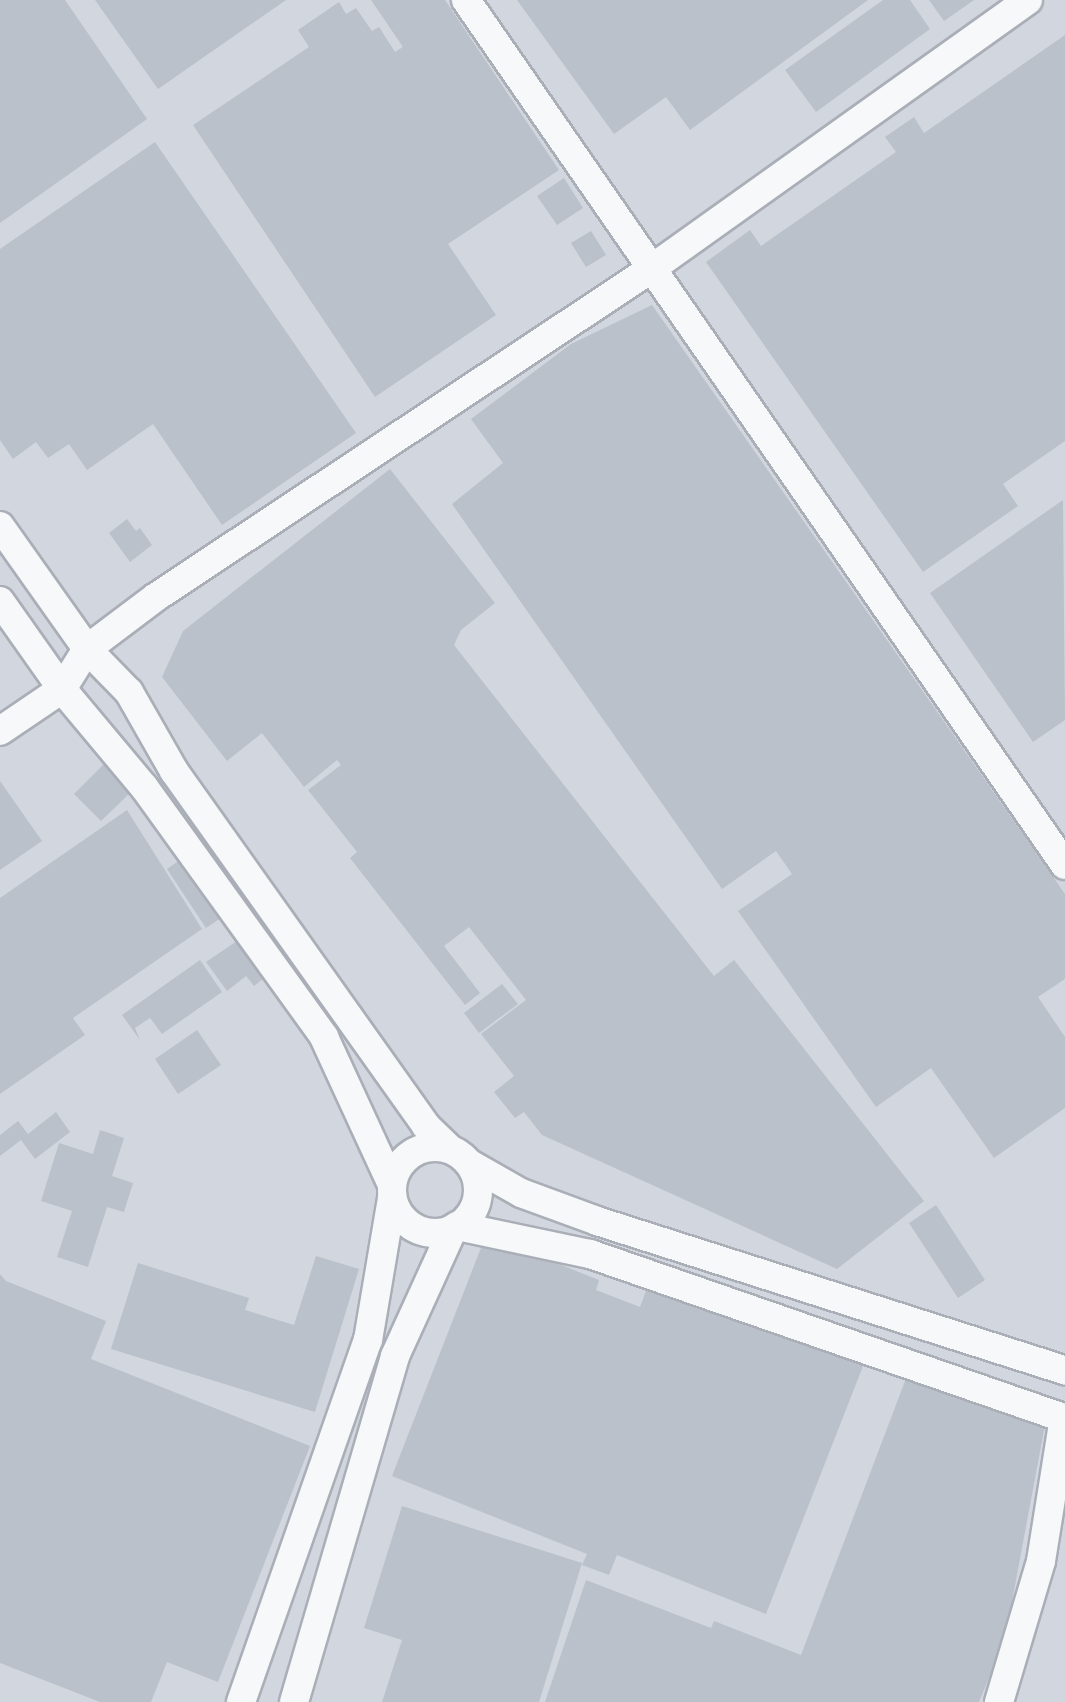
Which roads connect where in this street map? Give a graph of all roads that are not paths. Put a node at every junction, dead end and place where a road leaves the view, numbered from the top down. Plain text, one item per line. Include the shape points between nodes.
1 (466, 0) edge
2 (1028, 0) edge
3 (651, 269) junction
4 (0, 526) edge
5 (0, 601) edge
6 (87, 649) junction
7 (62, 689) junction
8 (0, 731) edge
9 (1065, 865) edge
10 (460, 1156) junction
11 (392, 1190) junction
12 (455, 1228) junction
13 (758, 1275) junction
14 (745, 1308) junction
15 (1065, 1370) edge
16 (1065, 1379) edge
17 (1062, 1422) edge
18 (1065, 1523) edge
19 (1041, 1561) junction
20 (241, 1702) edge
21 (294, 1702) edge
22 (999, 1702) edge

1 - 3 street
2 - 3 street
3 - 6 street via 156,597
3 - 9 street
4 - 6 street
5 - 7 street
6 - 7 street
6 - 10 street via 129,692 174,771 426,1126
7 - 8 street
7 - 11 street via 144,787 324,1037
10 - 11 street via 431,1146 416,1150 405,1158
10 - 12 street via 478,1194 472,1212
10 - 13 street via 521,1193
11 - 12 street via 402,1218 413,1228 437,1233
11 - 20 street via 368,1340
12 - 14 street via 590,1254
12 - 21 street via 395,1356
13 - 14 street
13 - 15 street
14 - 17 street
16 - 17 street via 1058,1392
17 - 19 street
18 - 19 street
19 - 22 street

